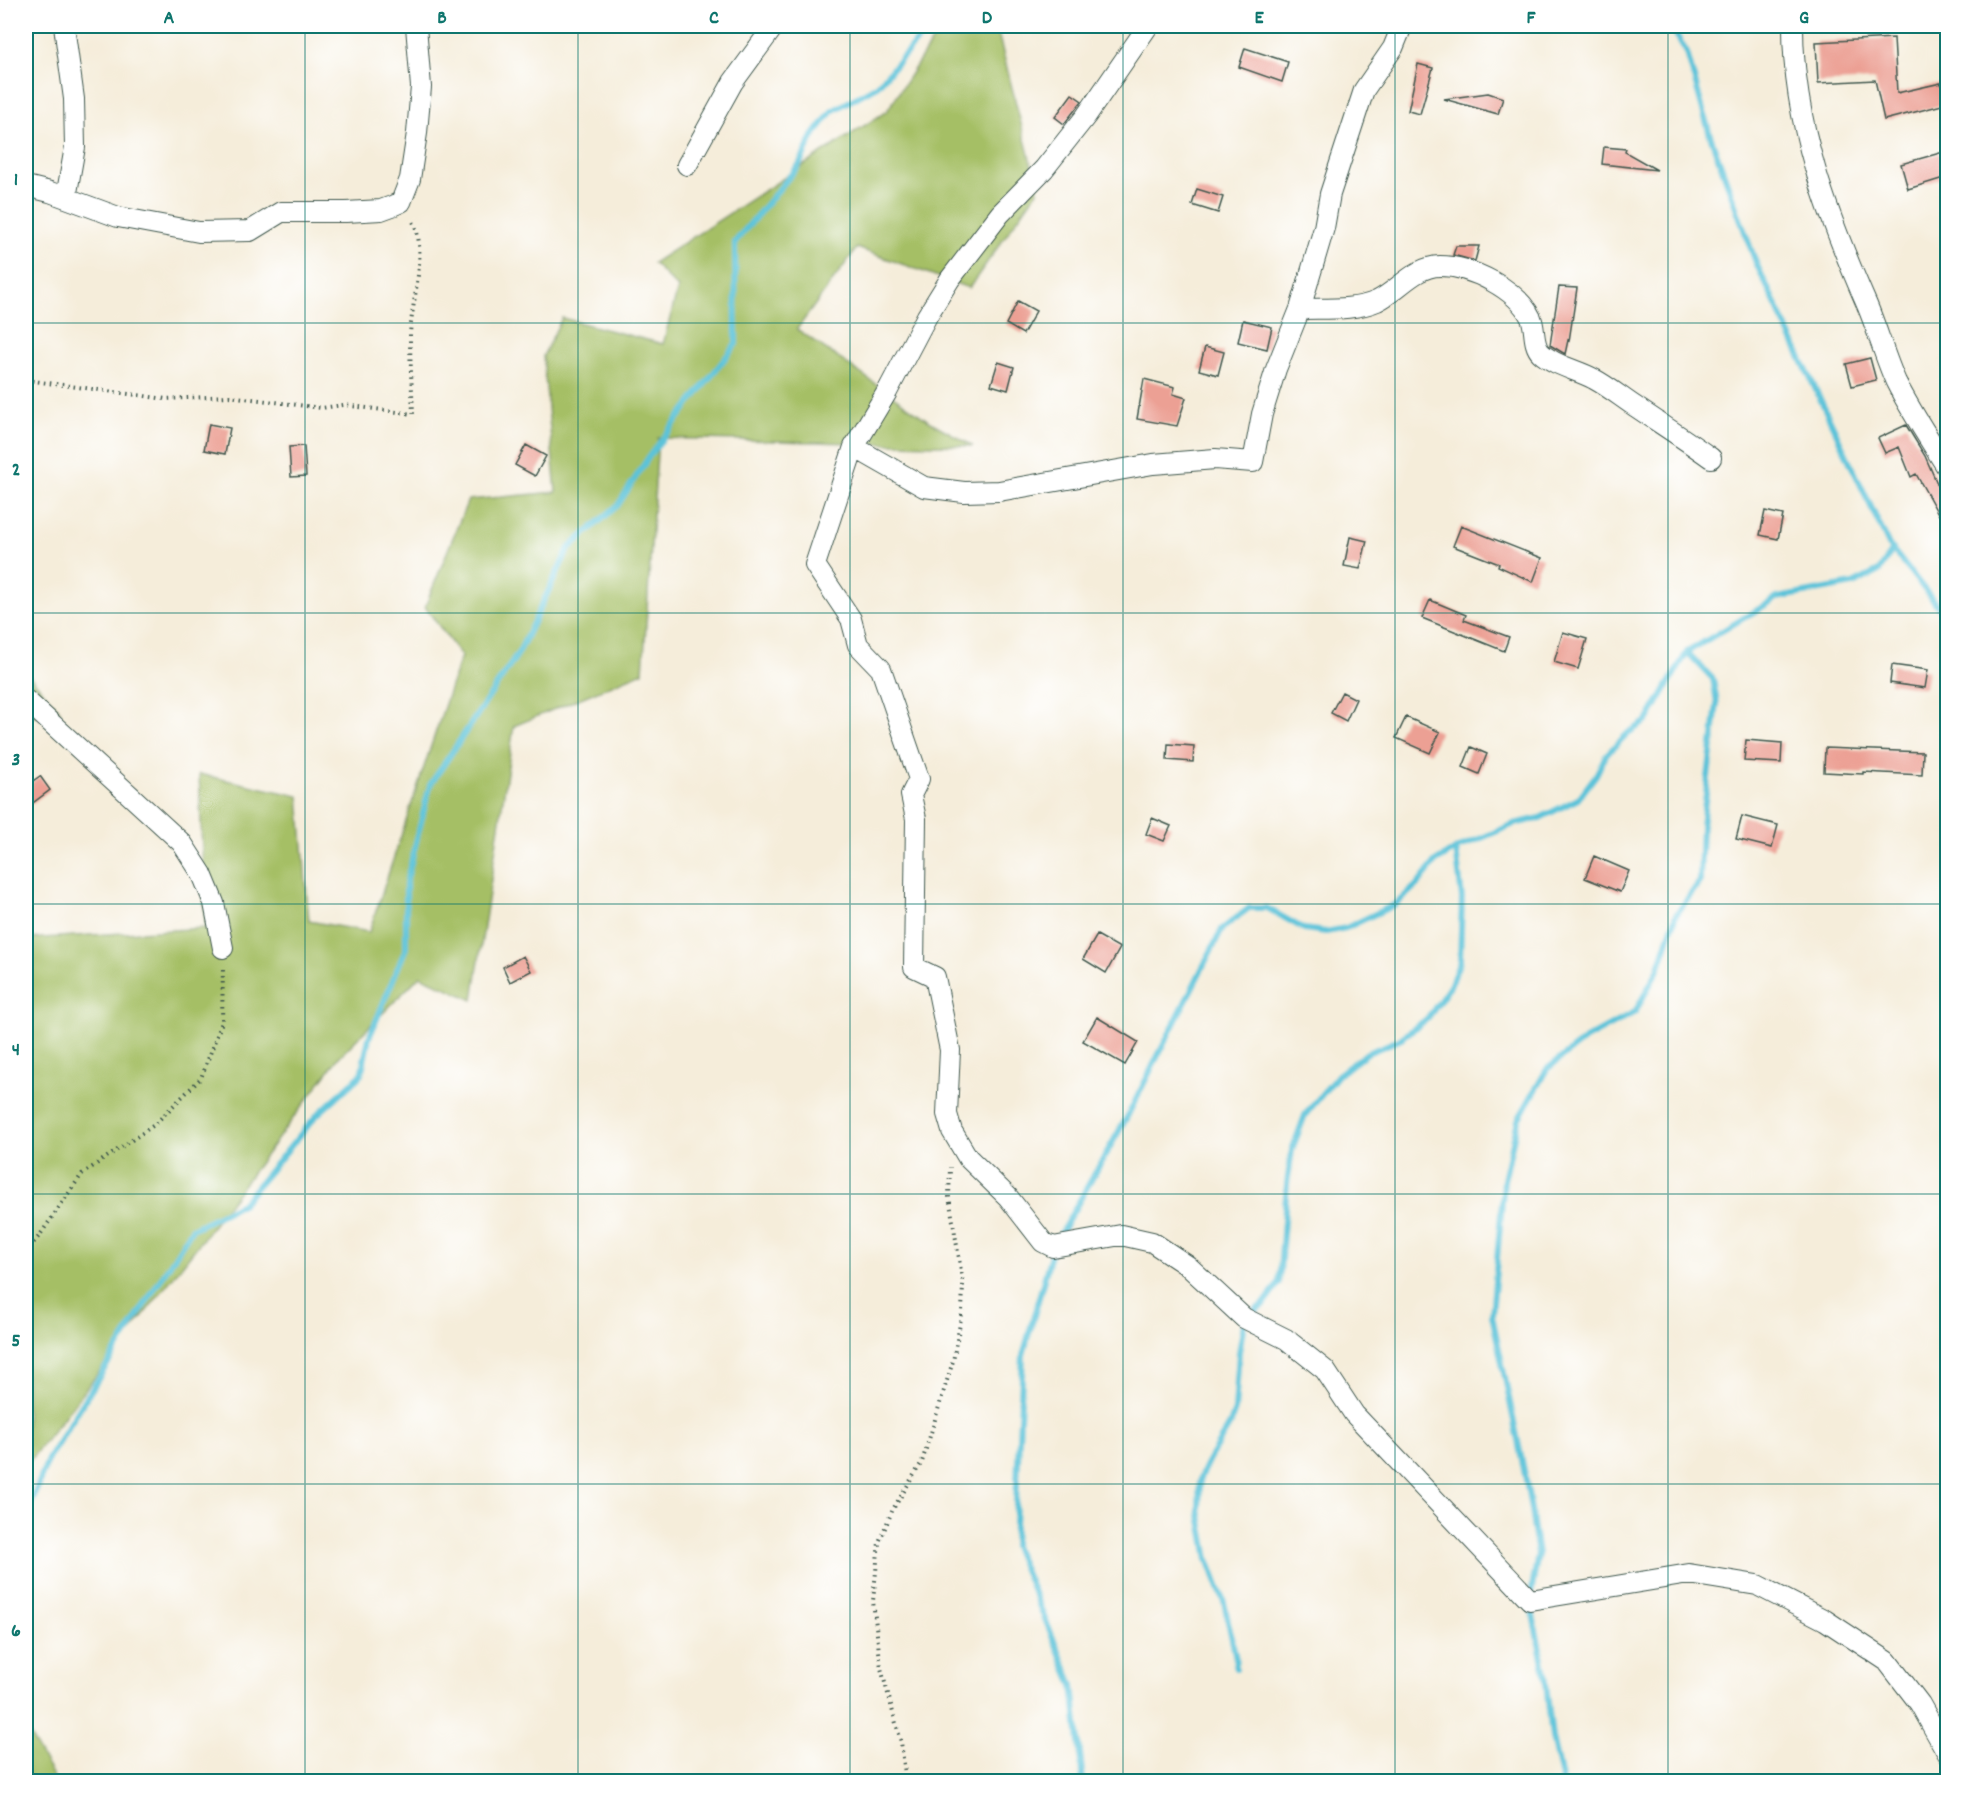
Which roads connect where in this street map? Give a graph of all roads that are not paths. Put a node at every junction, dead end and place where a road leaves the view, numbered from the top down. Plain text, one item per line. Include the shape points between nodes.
1 (64, 26) edge
2 (416, 26) edge
3 (774, 26) edge
4 (1148, 26) edge
5 (1402, 26) edge
6 (1793, 26) edge
7 (687, 165) dead end
8 (26, 186) edge
9 (66, 198) junction
10 (1300, 309) junction
11 (854, 447) junction
12 (1711, 458) dead end
13 (1947, 469) edge
14 (26, 700) edge
15 (223, 948) road end
16 (1947, 1754) edge

1 - 9 street via 74,99 75,147
2 - 9 street via 421,87 410,179 401,202 381,210 281,212 250,231 199,232 118,217
3 - 7 street via 733,81
4 - 11 street via 1086,116 1044,169 1000,214 950,279
5 - 10 street via 1393,48 1364,90 1330,194
6 - 13 street via 1793,56 1803,125 1824,199 1896,382
8 - 9 street
10 - 11 street via 1273,380 1253,462 1215,459 1153,464 999,490 964,492 924,487
10 - 12 street via 1375,302 1425,269 1440,266 1477,274 1494,282 1523,306 1532,320 1539,351 1595,380
11 - 16 street via 815,565 851,619 858,645 881,669 919,779 911,795 916,819 914,967 935,977 950,1050 947,1114 968,1158 1008,1197 1043,1242 1053,1247 1121,1235 1152,1242 1188,1266 1244,1318 1286,1338 1325,1370 1354,1414 1530,1600 1689,1574 1756,1585 1825,1620 1887,1661 1920,1704
14 - 15 street via 182,843 202,874 214,903

